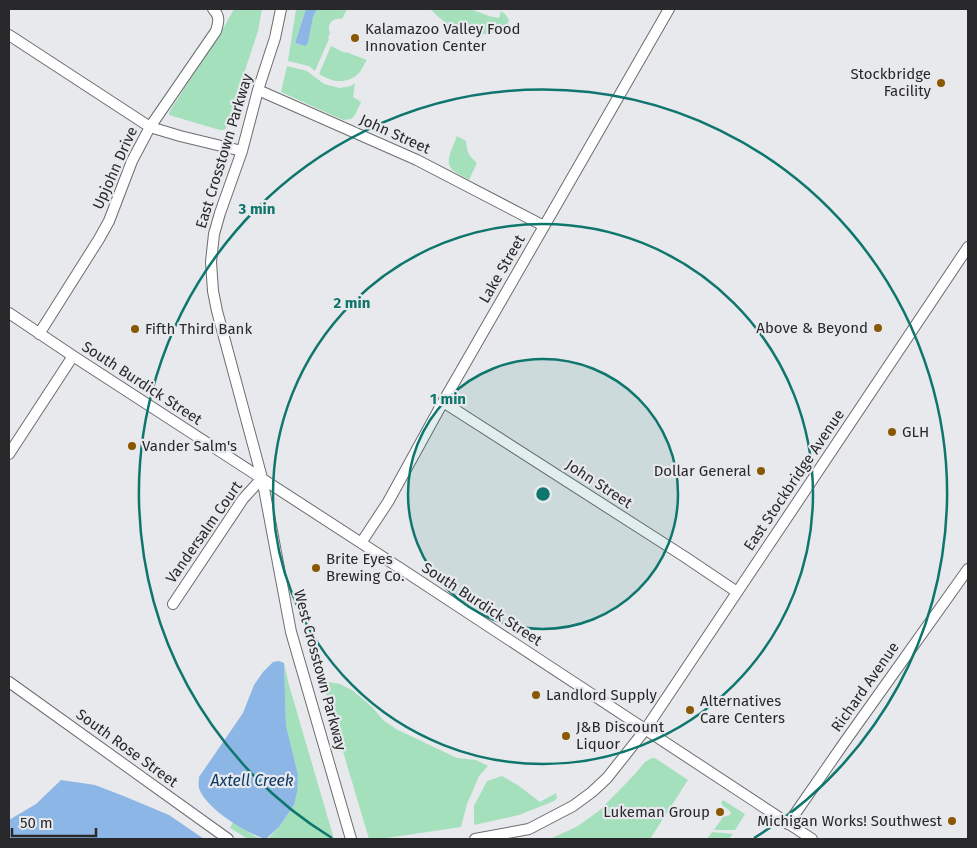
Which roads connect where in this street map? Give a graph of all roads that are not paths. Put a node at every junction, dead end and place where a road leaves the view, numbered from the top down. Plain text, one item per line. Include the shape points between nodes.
1 (281, 9) edge
2 (669, 9) edge
3 (215, 13) edge
4 (9, 35) edge
5 (258, 90) junction
6 (150, 127) junction
7 (242, 151) junction
8 (544, 226) junction
9 (968, 246) edge
10 (9, 314) edge
11 (39, 334) junction
12 (72, 356) junction
13 (443, 402) junction
14 (9, 454) edge
15 (262, 478) junction
16 (361, 543) junction
17 (968, 569) edge
18 (737, 592) junction
19 (173, 604) dead end
20 (9, 682) edge
21 (645, 730) junction
22 (788, 824) junction
23 (228, 839) edge
24 (351, 839) edge
25 (475, 839) edge
26 (812, 839) edge

1 - 5 street, East Crosstown Parkway
2 - 8 street, Lake Street
3 - 6 street, Upjohn Drive via 219,21 216,31
4 - 6 street
5 - 7 street, East Crosstown Parkway
5 - 8 street, John Street via 417,160
6 - 7 street
6 - 11 street, Upjohn Drive via 99,240
7 - 15 street, East Crosstown Parkway via 214,234 211,262 217,311
8 - 13 street, Lake Street
9 - 18 street, East Stockbridge Avenue
10 - 11 street, South Burdick Street
11 - 12 street, South Burdick Street
12 - 14 street
12 - 15 street, South Burdick Street
13 - 16 street, Lake Street via 388,502
13 - 18 street, John Street
15 - 16 street, South Burdick Street
15 - 19 street, Vandersalm Court via 243,499
15 - 24 street, West Crosstown Parkway via 291,632
16 - 21 street, South Burdick Street
17 - 22 street, Richard Avenue
18 - 21 street, East Stockbridge Avenue
20 - 23 street, South Rose Street
21 - 22 street, South Burdick Street
21 - 25 street, East Stockbridge Avenue via 607,778 573,806 529,829
22 - 26 street, South Burdick Street

